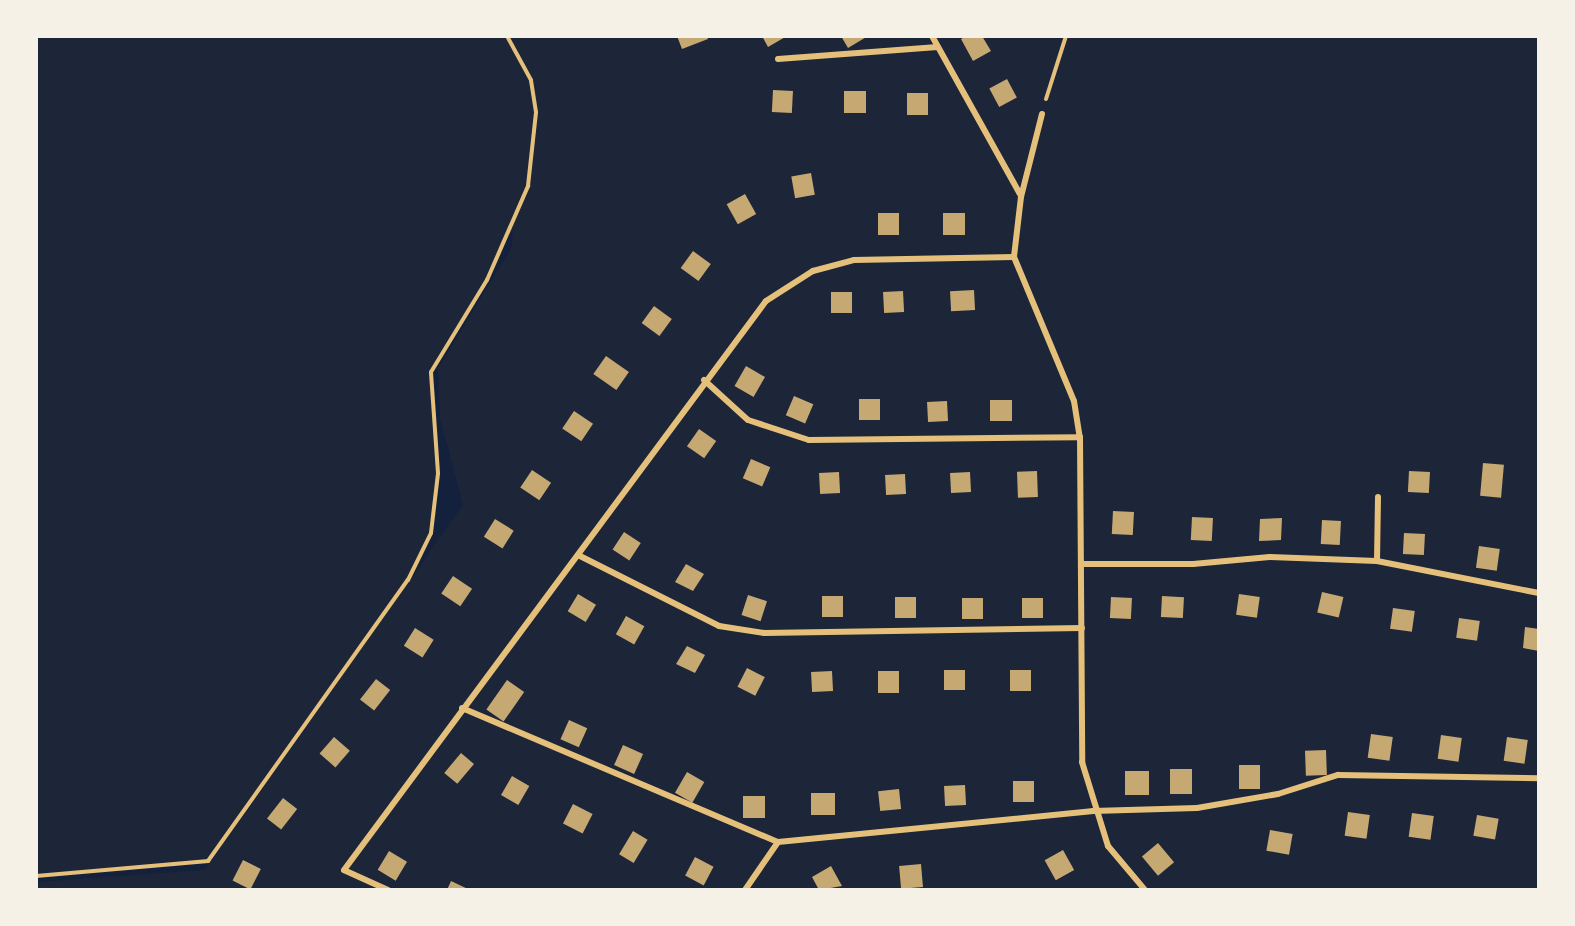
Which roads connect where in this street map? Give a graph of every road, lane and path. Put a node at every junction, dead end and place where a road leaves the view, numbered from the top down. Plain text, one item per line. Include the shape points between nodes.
1 (507, 36) edge
2 (932, 36) edge
3 (1066, 36) edge
4 (938, 47) junction
5 (778, 59) dead end
6 (1042, 114) joint
7 (1021, 197) junction
8 (1014, 257) junction
9 (704, 380) junction
10 (1080, 437) junction
11 (1378, 497) dead end
12 (578, 555) junction
13 (1377, 561) junction
14 (1082, 564) junction
15 (1539, 593) edge
16 (1082, 628) junction
17 (462, 708) junction
18 (1539, 778) edge
19 (1093, 811) junction
20 (778, 842) junction
21 (36, 876) edge
22 (388, 890) edge
23 (745, 890) edge
24 (1145, 890) edge

1 - 21 path via 531,80 536,112 528,186 487,280 431,372 438,473 430,533 408,580 208,861
2 - 4 street
3 - 6 path
4 - 5 street
4 - 7 street
6 - 7 street
7 - 8 street
8 - 9 street via 854,260 813,271 766,301
8 - 10 street via 1074,401
9 - 10 street via 748,420 809,440
9 - 12 street
10 - 14 street
11 - 13 street
12 - 16 street via 718,626 764,633
12 - 17 street
13 - 14 street via 1270,557 1192,564
13 - 15 street
14 - 16 street
16 - 19 street via 1082,762
17 - 20 street
17 - 22 street via 344,870
18 - 19 street via 1338,775 1278,795 1197,808
19 - 20 street
19 - 24 street via 1108,846
20 - 23 street

